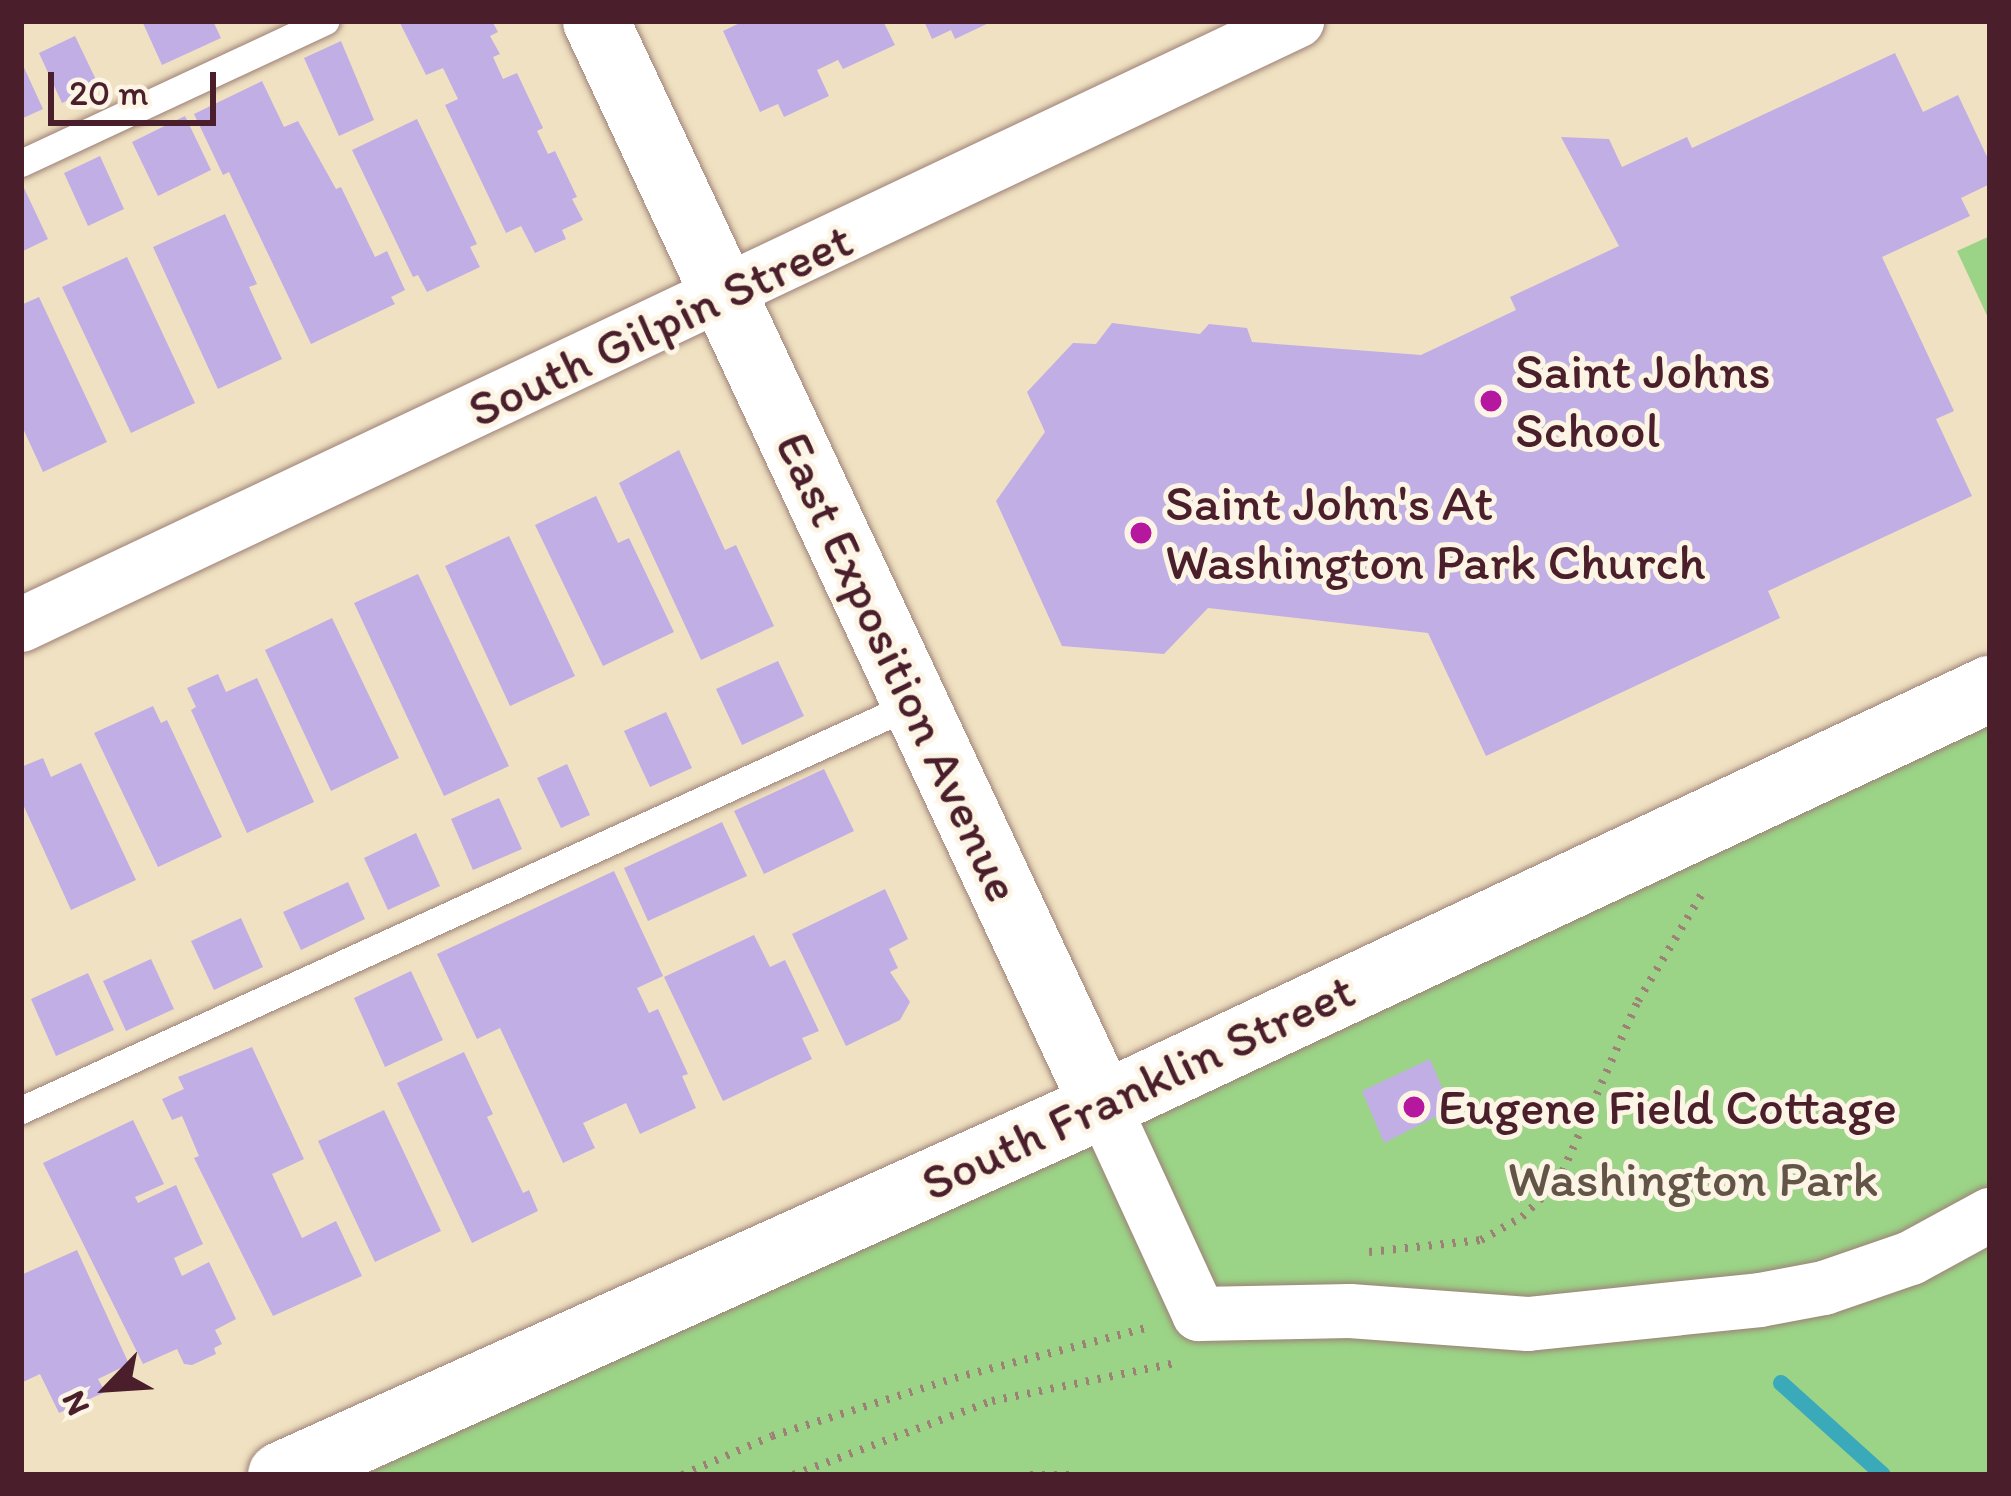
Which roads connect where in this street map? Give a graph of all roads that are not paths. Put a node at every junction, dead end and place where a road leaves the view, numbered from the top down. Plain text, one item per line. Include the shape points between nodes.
1 (326, 21) edge
2 (596, 21) edge
3 (1297, 21) edge
4 (21, 163) edge
5 (724, 297) junction
6 (21, 625) edge
7 (1990, 689) edge
8 (915, 703) junction
9 (1103, 1105) junction
10 (21, 1110) edge
11 (1990, 1215) edge
12 (281, 1475) edge

1 - 4 lane
2 - 5 street, East Exposition Avenue
3 - 5 street, South Gilpin Street
5 - 6 street, South Gilpin Street
5 - 8 street, East Exposition Avenue
7 - 9 street, South Franklin Street
8 - 9 street, East Exposition Avenue
8 - 10 lane
9 - 11 street, East Exposition Avenue via 1195,1337 1350,1311 1528,1324 1760,1300 1911,1258
9 - 12 street, South Franklin Street

